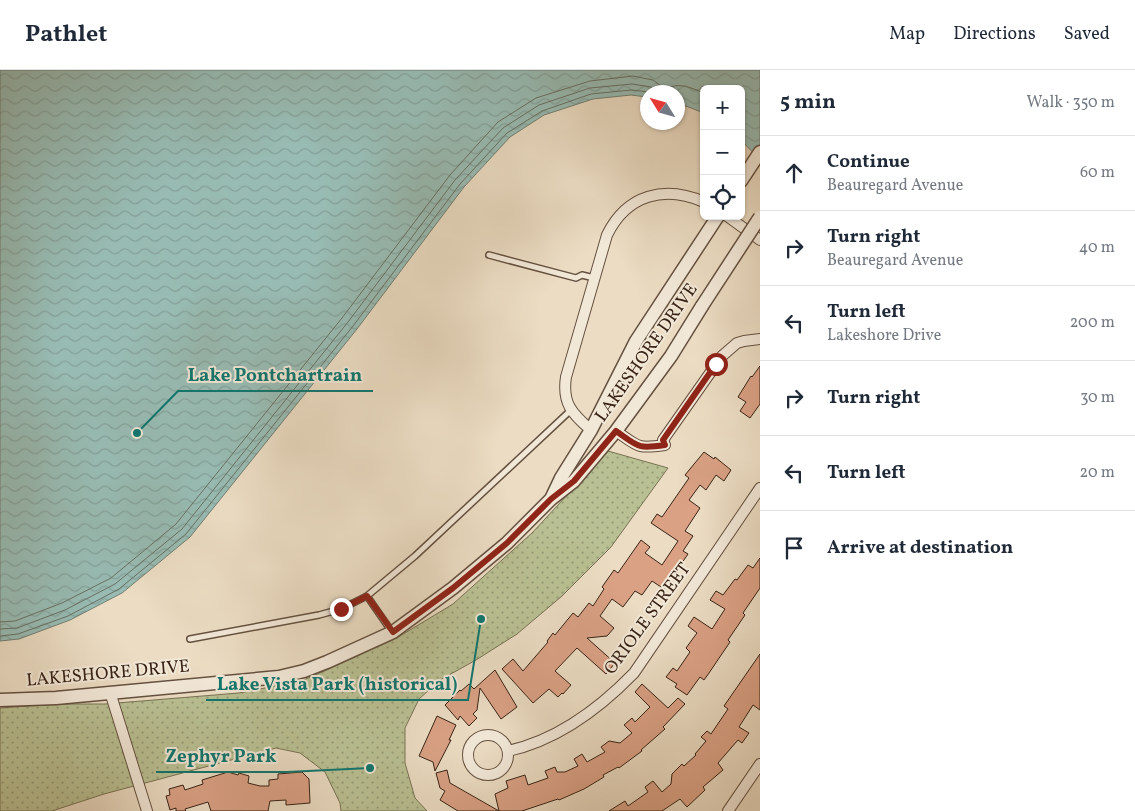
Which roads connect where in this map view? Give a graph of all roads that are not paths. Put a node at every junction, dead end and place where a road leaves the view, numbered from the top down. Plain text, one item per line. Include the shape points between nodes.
1 (760, 152) edge
2 (745, 175) edge
3 (700, 201) edge
4 (760, 217) edge
5 (715, 220) edge
6 (732, 220) edge
7 (760, 240) edge
8 (489, 255) dead end
9 (595, 278) junction
10 (760, 339) edge
11 (571, 410) junction
12 (592, 430) junction
13 (616, 431) junction
14 (760, 488) edge
15 (551, 499) junction
16 (367, 596) junction
17 (393, 632) junction
18 (190, 639) dead end
19 (110, 692) junction
20 (0, 700) edge
21 (508, 751) dead end
22 (760, 764) edge
23 (147, 811) edge
24 (728, 811) edge

1 - 2 street
3 - 9 street via 668,193 631,204 611,227
4 - 13 street, LAKESHORE DRIVE, bridge via 671,356
5 - 12 street, LAKESHORE DRIVE via 636,341
6 - 7 street
8 - 9 lane via 576,278 582,275
9 - 11 street via 566,377 565,396
10 - 13 street via 737,344 722,356 663,440 665,445 639,447
11 - 12 street
11 - 16 lane via 415,556
12 - 15 street, LAKESHORE DRIVE
13 - 15 street, LAKESHORE DRIVE via 574,481
14 - 21 street, ORIOLE STREET via 634,672 612,696 573,724 524,748
15 - 17 street, LAKESHORE DRIVE via 507,543
16 - 17 lane
16 - 18 lane via 341,609 319,615
17 - 19 street, LAKESHORE DRIVE via 327,662 279,677
19 - 20 street, LAKESHORE DRIVE
19 - 23 street
22 - 24 street

